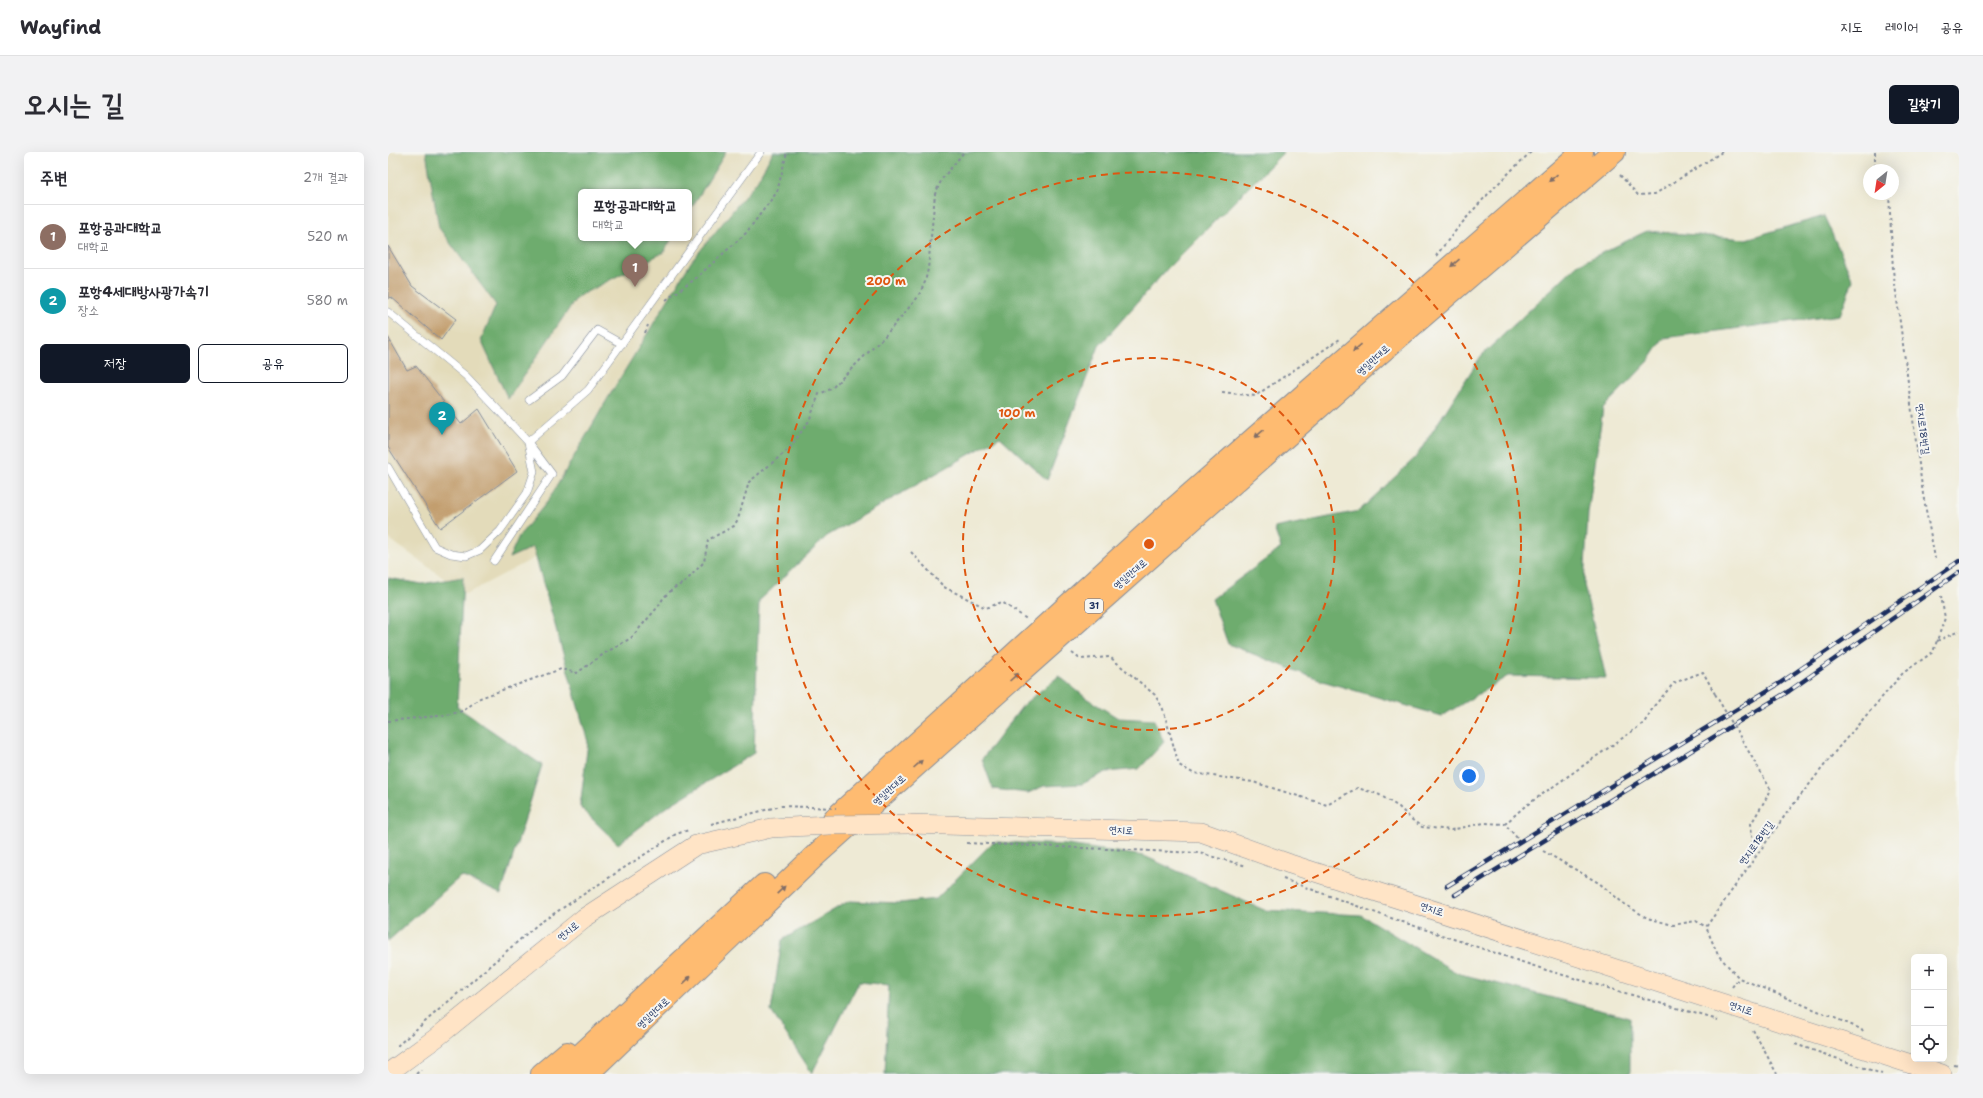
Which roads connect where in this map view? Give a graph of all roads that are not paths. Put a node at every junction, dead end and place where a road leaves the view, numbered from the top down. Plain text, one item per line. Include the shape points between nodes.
1 (761, 152) edge
2 (1582, 152) edge
3 (1614, 152) edge
4 (388, 312) edge
5 (622, 344) junction
6 (529, 400) dead end
7 (528, 442) junction
8 (388, 467) edge
9 (494, 561) dead end
10 (670, 985) junction
11 (388, 1074) edge
12 (542, 1074) edge
13 (560, 1074) edge
14 (587, 1074) edge
15 (601, 1074) edge
16 (1942, 1074) edge

1 - 5 lane
2 -> 10 highway, 영일만대로 / 31 via 1170,512 878,778
10 -> 3 highway, 영일만대로 / 31 via 1102,598 1380,353
4 - 7 lane via 466,376
5 - 6 lane via 597,330 562,376
5 - 7 lane via 588,390
7 - 8 lane via 534,472 528,493 500,531 480,550 466,556 451,554 435,547
7 - 9 lane via 552,474
10 - 12 highway via 613,1015
10 - 13 highway, 영일만대로 / 31
10 - 14 highway, 영일만대로 / 31
10 - 15 highway via 627,1049
11 - 16 main road, 연지로, bridge via 584,918 696,845 770,828 909,824 1200,832

